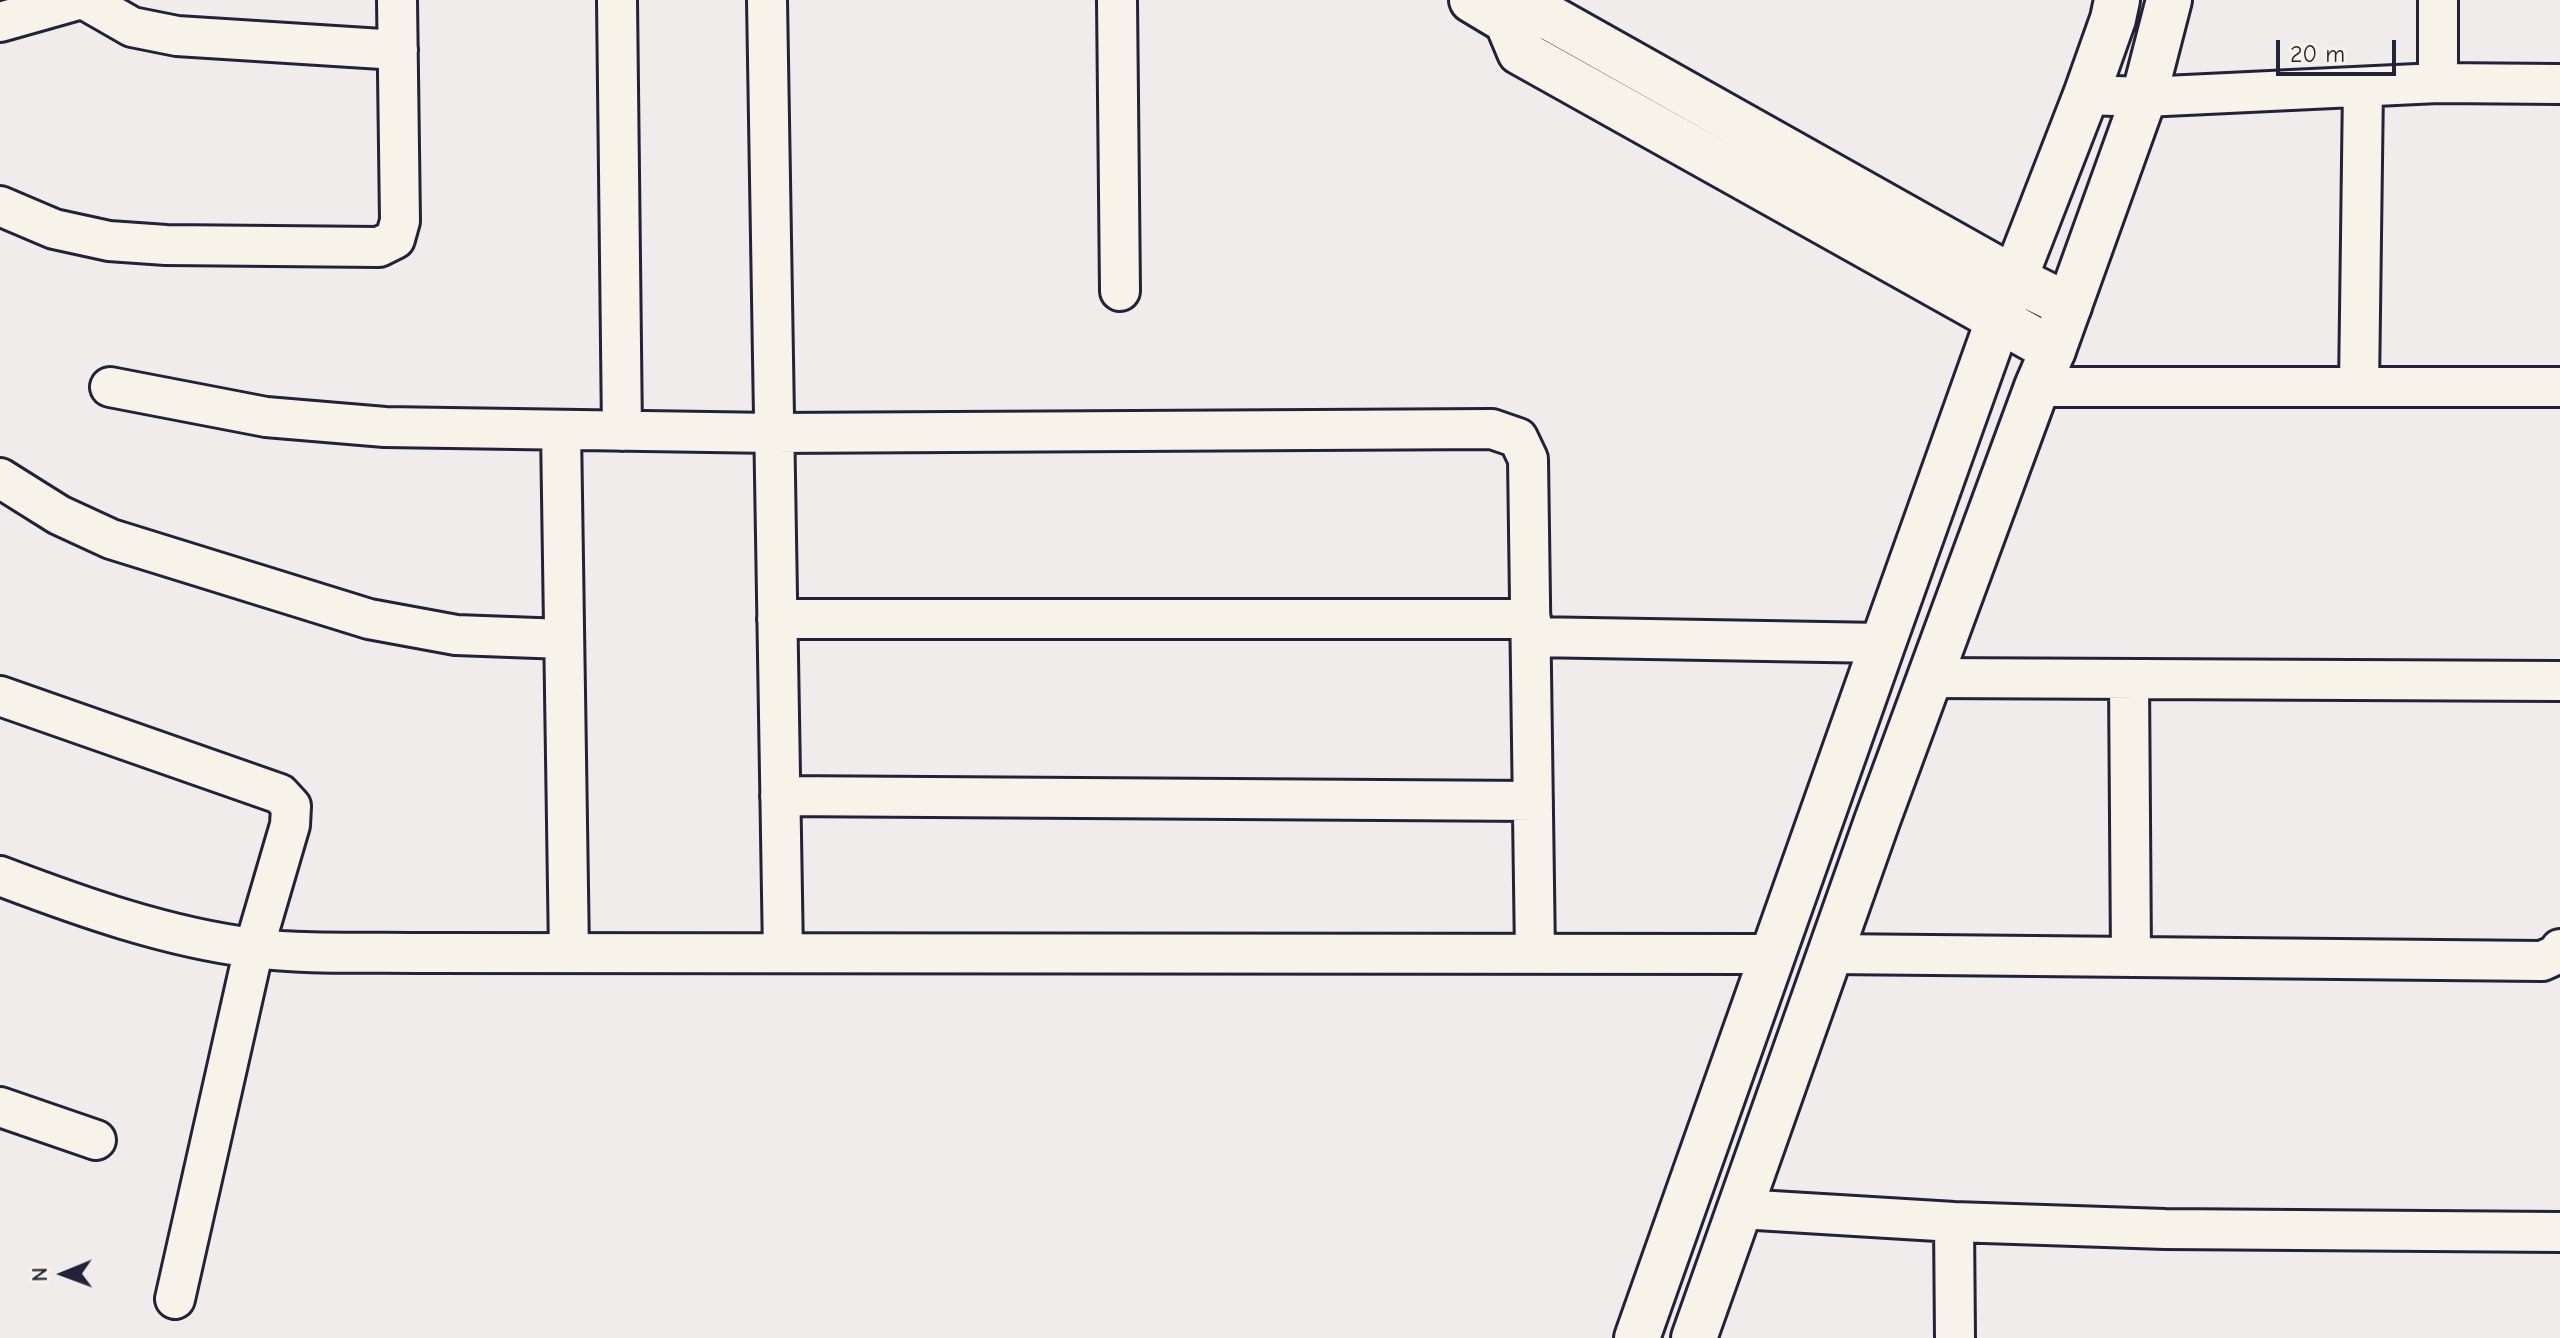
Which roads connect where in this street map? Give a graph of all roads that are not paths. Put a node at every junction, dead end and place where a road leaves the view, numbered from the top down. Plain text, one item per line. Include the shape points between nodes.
1 (78, 0) edge
2 (85, 0) edge
3 (397, 0) edge
4 (617, 0) edge
5 (767, 0) edge
6 (1117, 0) edge
7 (2117, 0) edge
8 (2169, 0) edge
9 (2438, 0) edge
10 (1490, 10) edge
11 (10, 14) edge
12 (398, 50) junction
13 (2438, 83) junction
14 (2560, 84) edge
15 (2363, 87) junction
16 (2086, 95) junction
17 (2144, 97) junction
18 (0, 206) edge
19 (2015, 279) junction
20 (1120, 291) dead end
21 (2069, 306) junction
22 (1998, 321) junction
23 (2045, 369) junction
24 (110, 387) dead end
25 (2359, 387) junction
26 (2560, 387) edge
27 (561, 430) junction
28 (622, 431) junction
29 (774, 433) junction
30 (0, 478) edge
31 (777, 619) junction
32 (1531, 628) junction
33 (564, 639) junction
34 (1883, 643) junction
35 (1930, 678) junction
36 (2129, 679) junction
37 (2560, 681) edge
38 (0, 696) edge
39 (780, 796) junction
40 (1533, 801) junction
41 (0, 876) edge
42 (254, 948) junction
43 (2560, 949) edge
44 (569, 953) junction
45 (783, 953) junction
46 (1535, 954) junction
47 (1772, 954) junction
48 (1830, 954) junction
49 (2131, 957) junction
50 (0, 1107) edge
51 (96, 1140) dead end
52 (1740, 1209) junction
53 (1954, 1222) junction
54 (2560, 1232) edge
55 (175, 1299) dead end
56 (1637, 1338) edge
57 (1694, 1338) edge
58 (1955, 1338) edge

1 - 11 street
2 - 12 street via 132,27 177,36
3 - 12 street
4 - 28 street
5 - 29 street
6 - 20 street
7 - 16 main road
8 - 17 main road
9 - 13 street
10 - 19 main road via 1547,16
10 - 22 main road via 1520,52
12 - 18 street via 400,221 395,239 379,247 109,241 54,229
13 - 14 street
13 - 15 street
15 - 17 street
15 - 25 street
16 - 17 street
16 - 19 main road
17 - 21 main road
19 - 21 main road
19 - 22 main road
21 - 23 main road
22 - 23 main road
22 - 34 main road
23 - 25 street
23 - 35 main road
24 - 27 street via 266,417 385,427
25 - 26 street
27 - 28 street
27 - 33 street
28 - 29 street
29 - 31 street
29 - 32 street via 1492,429 1518,438 1528,459
30 - 33 street via 59,515 111,539 369,619 456,635
31 - 32 street
31 - 39 street
32 - 34 street
32 - 40 street
33 - 44 street
34 - 47 main road
35 - 36 street
35 - 48 main road
36 - 37 street
36 - 49 street
38 - 42 street via 280,794 291,806 290,825
39 - 40 street
39 - 45 street
40 - 46 street
41 - 42 street via 96,912
42 - 44 street
42 - 55 street
43 - 49 street via 2542,961
44 - 45 street
45 - 46 street
46 - 47 street
47 - 56 main road
48 - 49 street
48 - 52 main road
50 - 51 street
52 - 53 street
52 - 57 main road
53 - 54 street
53 - 58 street

